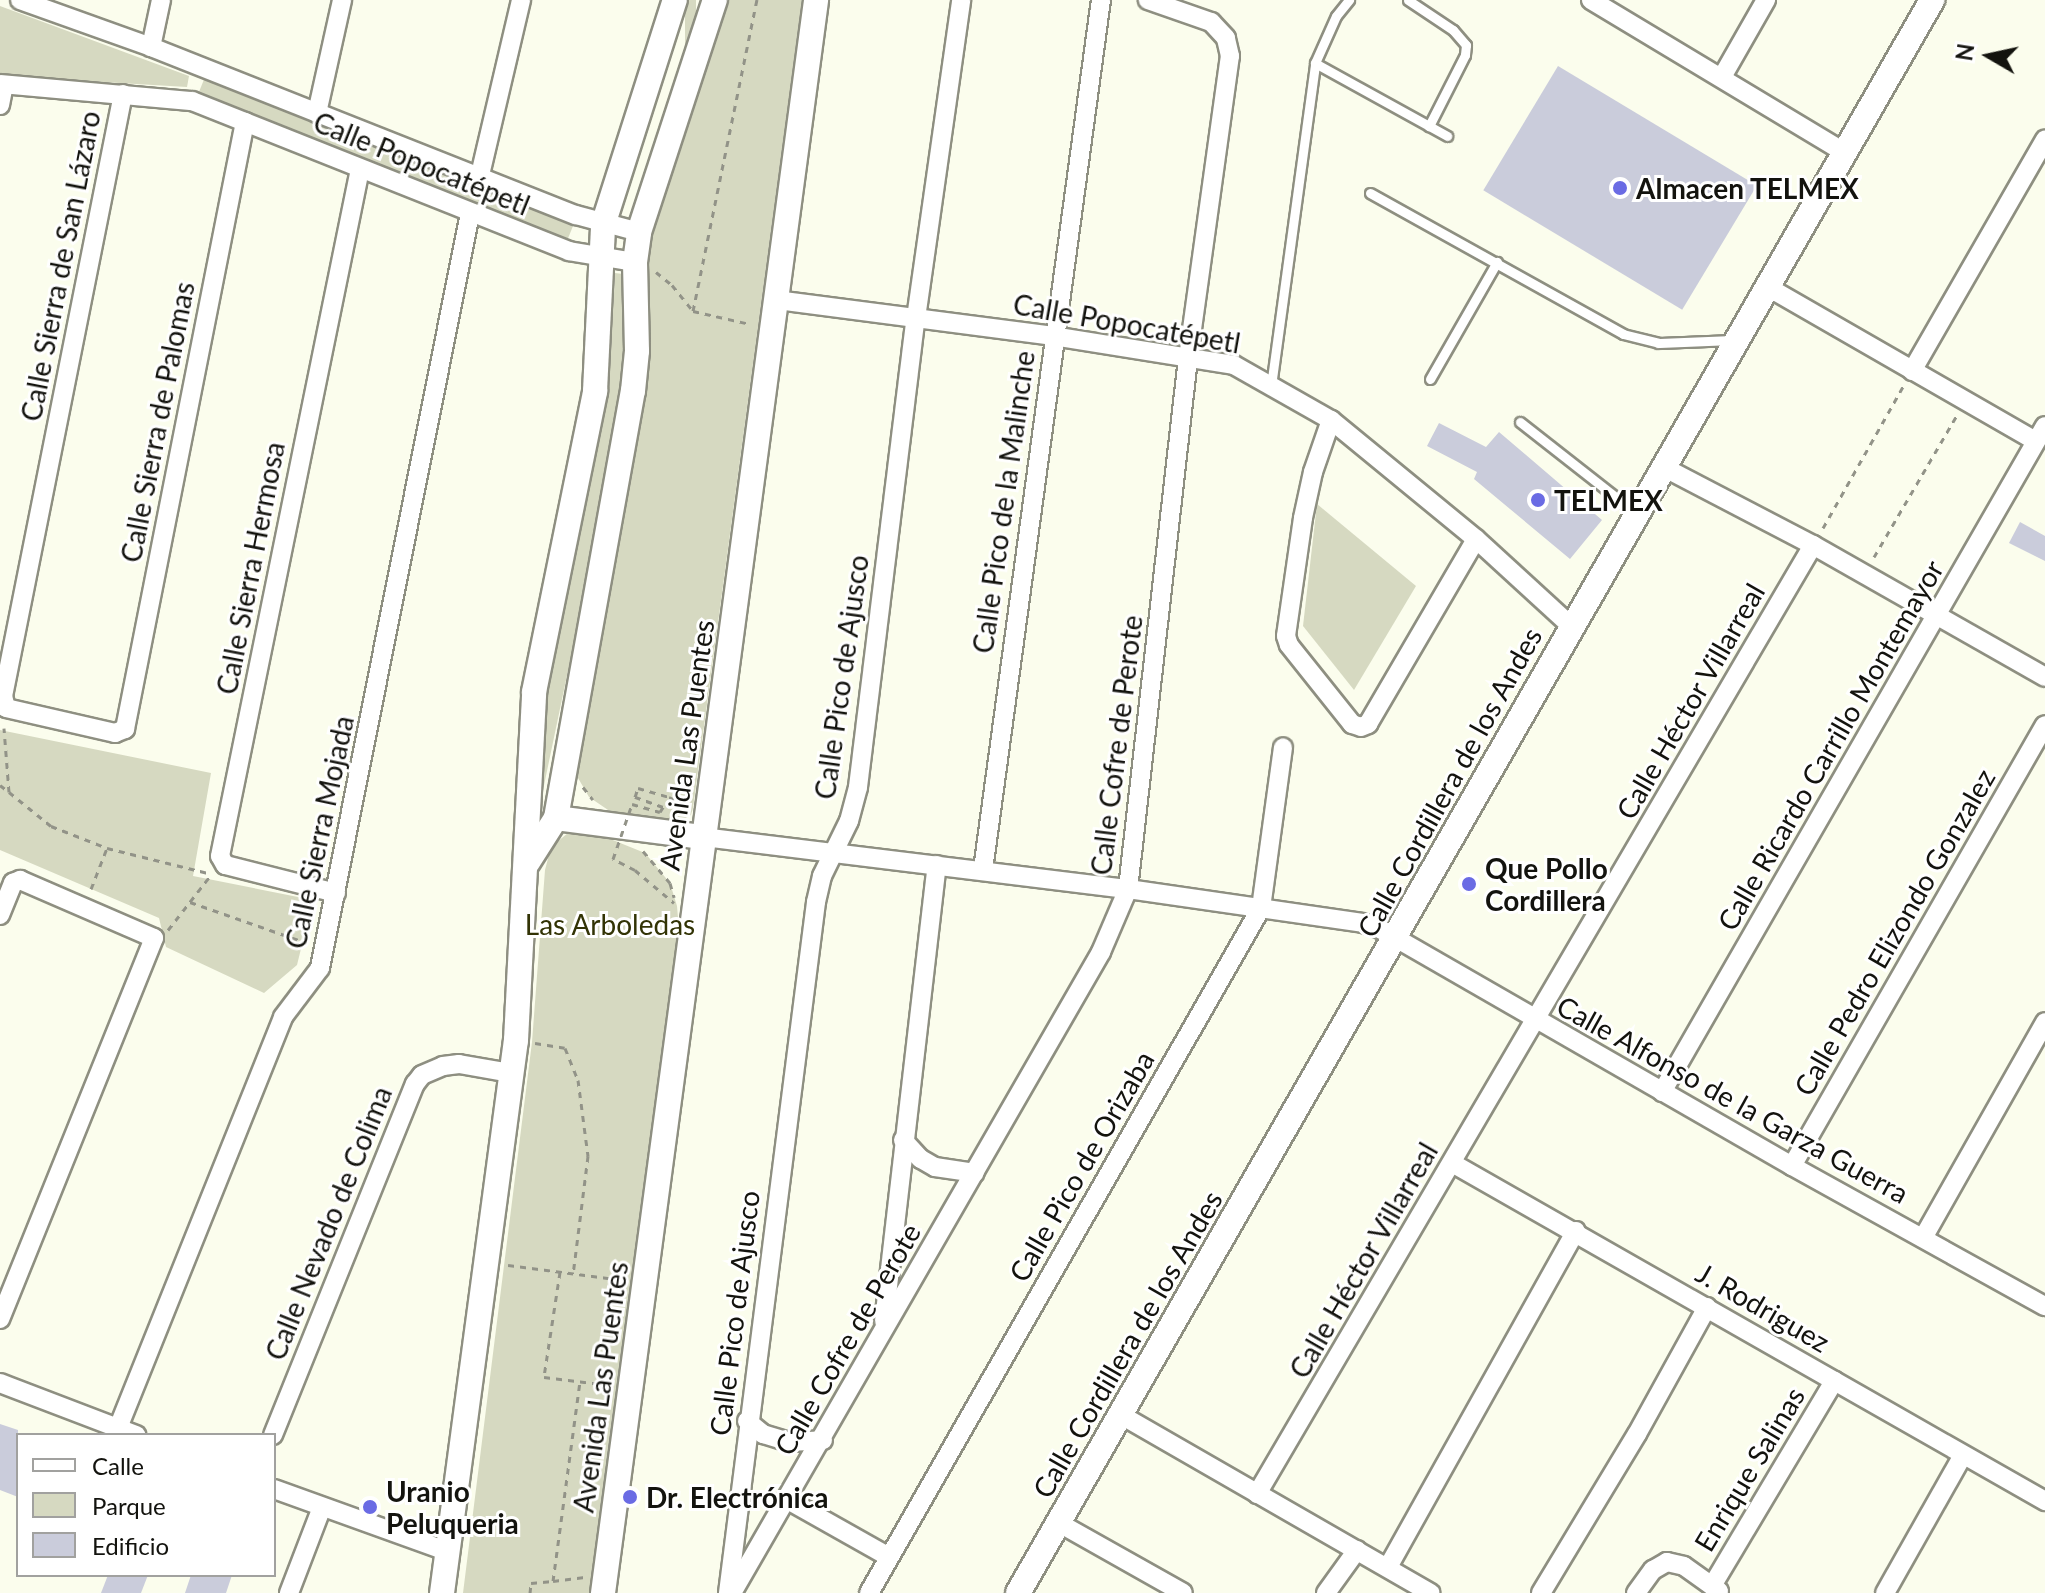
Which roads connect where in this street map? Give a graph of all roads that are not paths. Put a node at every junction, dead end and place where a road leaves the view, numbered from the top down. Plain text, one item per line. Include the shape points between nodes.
1 (20, 0) edge
2 (161, 0) edge
3 (342, 0) edge
4 (521, 0) edge
5 (675, 0) edge
6 (715, 0) edge
7 (816, 0) edge
8 (961, 0) edge
9 (1101, 0) edge
10 (1148, 0) edge
11 (1349, 0) edge
12 (1408, 0) edge
13 (1766, 0) edge
14 (1932, 0) edge
15 (1600, 2) edge
16 (151, 47) junction
17 (1315, 63) junction
18 (205, 69) junction
19 (1722, 77) junction
20 (2, 84) edge
21 (123, 94) junction
22 (192, 101) junction
23 (0, 105) edge
24 (317, 113) junction
25 (245, 122) junction
26 (1429, 126) junction
27 (1447, 136) dead end
28 (2045, 140) edge
29 (1844, 152) junction
30 (360, 169) junction
31 (480, 175) junction
32 (1370, 193) dead end
33 (470, 213) junction
34 (603, 225) junction
35 (639, 232) junction
36 (600, 255) junction
37 (635, 262) junction
38 (1497, 262) junction
39 (1766, 286) junction
40 (777, 300) junction
41 (916, 318) junction
42 (1053, 336) junction
43 (1734, 340) junction
44 (1188, 358) junction
45 (1912, 371) junction
46 (1430, 379) dead end
47 (1271, 386) junction
48 (1331, 420) junction
49 (1520, 422) dead end
50 (2040, 433) edge
51 (1663, 467) junction
52 (1636, 513) junction
53 (1476, 539) junction
54 (1813, 545) junction
55 (1938, 616) junction
56 (1571, 626) junction
57 (2045, 677) edge
58 (2045, 725) edge
59 (122, 732) joint
60 (1283, 747) dead end
61 (556, 818) junction
62 (703, 837) junction
63 (834, 851) junction
64 (527, 864) junction
65 (937, 865) junction
66 (983, 870) junction
67 (1128, 889) junction
68 (336, 893) junction
69 (1261, 908) junction
70 (0, 915) edge
71 (1396, 938) junction
72 (1535, 1020) junction
73 (2045, 1022) edge
74 (511, 1073) junction
75 (1662, 1092) junction
76 (903, 1140) junction
77 (1452, 1163) junction
78 (1792, 1166) junction
79 (975, 1173) junction
80 (1576, 1231) junction
81 (1923, 1238) junction
82 (2045, 1306) edge
83 (1707, 1307) junction
84 (0, 1319) edge
85 (884, 1328) junction
86 (1834, 1381) junction
87 (0, 1383) edge
88 (1121, 1415) junction
89 (747, 1421) junction
90 (118, 1428) junction
91 (131, 1433) edge
92 (274, 1433) edge
93 (823, 1440) junction
94 (1962, 1457) junction
95 (276, 1490) edge
96 (1257, 1494) junction
97 (788, 1500) junction
98 (2045, 1501) edge
99 (322, 1507) junction
100 (1059, 1523) junction
101 (1357, 1550) junction
102 (449, 1552) junction
103 (889, 1557) junction
104 (1388, 1567) junction
105 (598, 1585) edge
106 (1716, 1589) edge
107 (289, 1593) edge
108 (442, 1593) edge
109 (730, 1593) edge
110 (869, 1593) edge
111 (1018, 1593) edge
112 (1183, 1593) edge
113 (1326, 1593) edge
114 (1431, 1593) edge
115 (1541, 1593) edge
116 (1636, 1593) edge
117 (1885, 1593) edge

1 - 16 street, Calle Popocatépetl
2 - 16 street
3 - 24 street
4 - 31 street
5 - 34 street
6 - 35 street
7 - 40 street, Avenida Las Puentes
8 - 41 street, Calle Pico de Ajusco
9 - 42 street, Calle Pico de la Malinche
10 - 44 street, Calle Cofre de Perote via 1211,22 1229,48
11 - 17 lane
12 - 26 lane via 1466,45
13 - 19 street
14 - 29 street, Calle Cordillera de los Andes
15 - 19 street
16 - 18 street, Calle Popocatépetl
17 - 26 lane
17 - 47 lane
18 - 22 street
18 - 24 street, Calle Popocatépetl
19 - 29 street
20 - 21 street, Calle Popocatépetl
20 - 23 street
21 - 22 street, Calle Popocatépetl
21 - 59 street, Calle Sierra de San Lázaro via 3,696 6,708
22 - 25 street, Calle Popocatépetl
24 - 31 street, Calle Popocatépetl
25 - 30 street, Calle Popocatépetl
25 - 59 street, Calle Sierra de Palomas
26 - 27 lane
28 - 45 street
29 - 39 street, Calle Cordillera de los Andes
30 - 33 street, Calle Popocatépetl
30 - 68 street, Calle Sierra Hermosa via 220,856 225,865
31 - 34 street, Calle Popocatépetl
32 - 38 lane
33 - 36 street, Calle Popocatépetl via 569,251
33 - 68 street, Calle Sierra Mojada
34 - 35 street, Calle Popocatépetl
34 - 36 street
35 - 37 street
36 - 37 street, Calle Popocatépetl
36 - 64 street via 595,391 534,692
37 - 61 street via 633,391
38 - 43 lane via 1637,339
38 - 46 lane
39 - 43 street, Calle Cordillera de los Andes
39 - 45 street
40 - 41 street, Calle Popocatépetl
40 - 62 street, Avenida Las Puentes
41 - 42 street, Calle Popocatépetl
41 - 63 street, Calle Pico de Ajusco via 858,787
42 - 44 street, Calle Popocatépetl
42 - 66 street, Calle Pico de la Malinche
43 - 51 street, Calle Cordillera de los Andes
44 - 47 street, Calle Popocatépetl via 1234,365
44 - 67 street, Calle Cofre de Perote
45 - 50 street
47 - 48 street, Calle Popocatépetl
48 - 53 street, Calle Popocatépetl
48 - 53 street via 1303,518 1286,636 1352,724 1368,724
49 - 52 lane
50 - 55 street, Calle Ricardo Carrillo Montemayor
51 - 52 street, Calle Cordillera de los Andes
51 - 54 street
52 - 56 street, Calle Cordillera de los Andes
53 - 56 street, Calle Popocatépetl
54 - 55 street
54 - 72 street, Calle Héctor Villarreal
55 - 57 street
55 - 75 street, Calle Ricardo Carrillo Montemayor
56 - 71 street, Calle Cordillera de los Andes
58 - 78 street, Calle Pedro Elizondo Gonzalez
60 - 69 street, Calle Pico de Orizaba
61 - 62 street
61 - 64 street
62 - 63 street, Calle Alfonso de la Garza Guerra
62 - 105 street, Avenida Las Puentes
63 - 65 street, Calle Alfonso de la Garza Guerra
63 - 89 street, Calle Pico de Ajusco via 816,902
64 - 74 street
65 - 66 street, Calle Alfonso de la Garza Guerra
65 - 76 street
66 - 67 street, Calle Alfonso de la Garza Guerra
67 - 69 street, Calle Alfonso de la Garza Guerra
67 - 79 street, Calle Cofre de Perote via 1101,952
68 - 90 street, Calle Sierra Mojada via 314,979 283,1017
69 - 71 street, Calle Alfonso de la Garza Guerra via 1363,923
69 - 103 street, Calle Pico de Orizaba
70 - 84 street via 15,881 23,880 154,938
71 - 72 street, Calle Alfonso de la Garza Guerra
71 - 88 street, Calle Cordillera de los Andes
72 - 75 street, Calle Alfonso de la Garza Guerra
72 - 77 street, Calle Héctor Villarreal
73 - 81 street
74 - 92 street, Calle Nevado de Colima via 451,1065 430,1070 415,1084
74 - 102 street
75 - 78 street, Calle Alfonso de la Garza Guerra
76 - 79 street via 935,1167
76 - 85 street
77 - 80 street, J. Rodriguez
77 - 96 street, Calle Héctor Villarreal
78 - 81 street, Calle Alfonso de la Garza Guerra
79 - 85 street, Calle Cofre de Perote
80 - 83 street, J. Rodriguez
80 - 104 street
81 - 82 street, Calle Alfonso de la Garza Guerra
83 - 86 street, J. Rodriguez
83 - 115 street
85 - 93 street, Calle Cofre de Perote
86 - 94 street, J. Rodriguez
86 - 106 street, Enrique Salinas
87 - 90 street
88 - 96 street
88 - 100 street, Calle Cordillera de los Andes
89 - 93 street via 763,1434 789,1442
89 - 109 street, Calle Pico de Ajusco
90 - 91 street
93 - 97 street, Calle Cofre de Perote
94 - 98 street, J. Rodriguez
94 - 117 street
95 - 99 street
96 - 101 street
97 - 103 street
97 - 109 street, Calle Cofre de Perote
99 - 102 street
99 - 107 street
100 - 111 street, Calle Cordillera de los Andes
100 - 112 street
101 - 104 street
101 - 113 street
102 - 108 street
103 - 110 street, Calle Pico de Orizaba
104 - 114 street
106 - 116 street via 1684,1566 1667,1562 1653,1570

